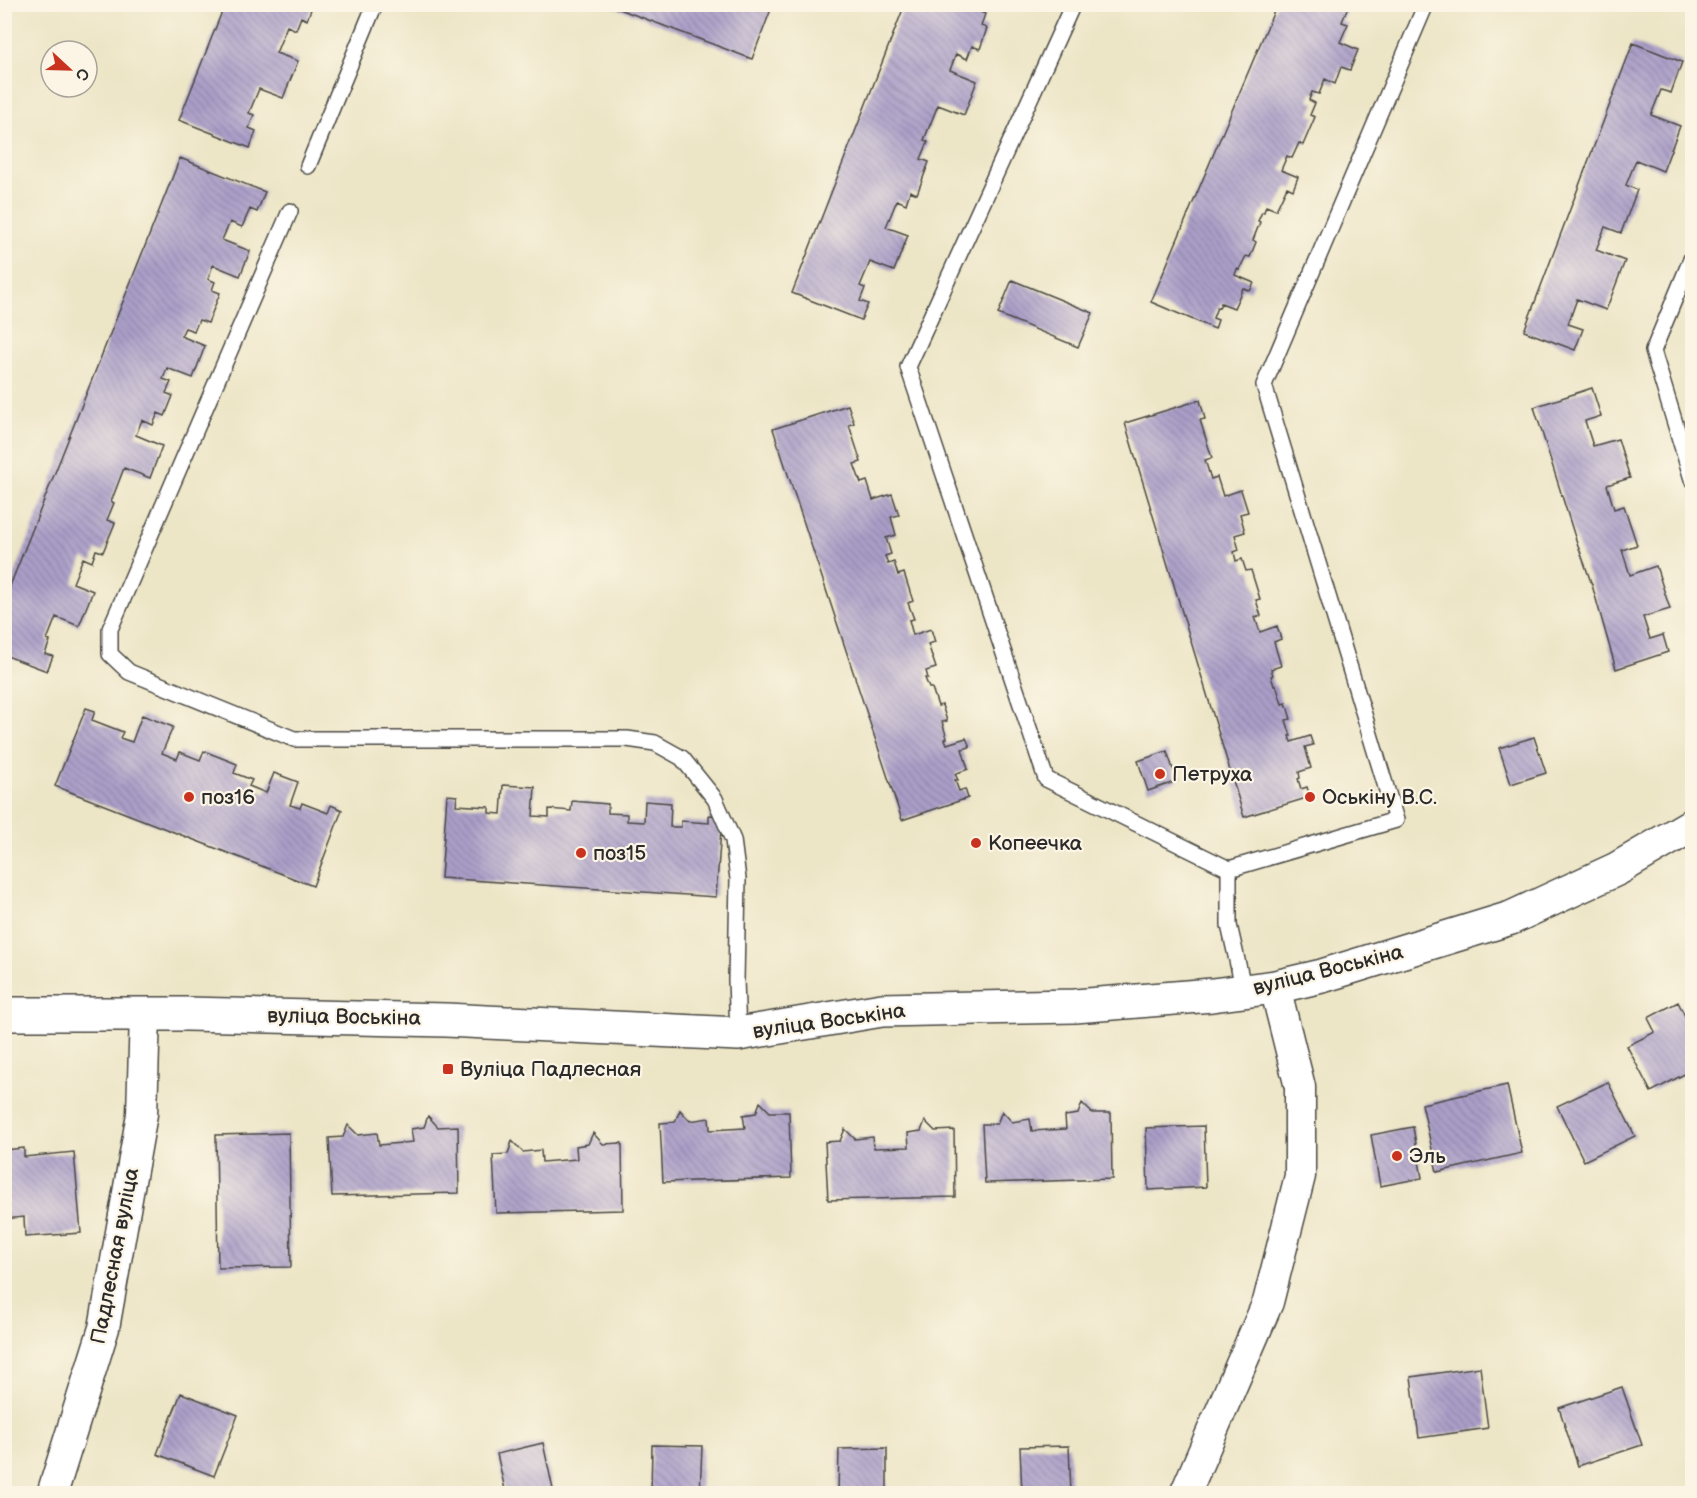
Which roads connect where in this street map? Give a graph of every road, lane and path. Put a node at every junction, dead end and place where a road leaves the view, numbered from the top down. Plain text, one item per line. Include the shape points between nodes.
1 (375, 4) edge
2 (1073, 4) edge
3 (1426, 4) edge
4 (308, 166) dead end
5 (290, 211) dead end
6 (1692, 257) edge
7 (1692, 479) edge
8 (1692, 825) edge
9 (1228, 869) junction
10 (1260, 989) junction
11 (4, 1014) edge
12 (145, 1014) junction
13 (738, 1034) junction
14 (52, 1494) edge
15 (1185, 1494) edge

1 - 4 lane
2 - 9 lane via 908,367 1046,779
3 - 9 lane via 1264,385 1396,820
5 - 13 lane via 110,629 110,654 129,672 294,739 627,740 655,743 682,758 715,799 733,840 738,879
6 - 7 lane via 1653,351
8 - 10 street, вуліца Воськіна via 1617,868 1511,918 1322,976
9 - 10 lane via 1229,925
10 - 13 street, вуліца Воськіна via 1075,1006 882,1010
10 - 15 street via 1300,1087 1300,1176 1268,1302
11 - 12 street, вуліца Воськіна
12 - 13 street, вуліца Воськіна via 446,1020
12 - 14 street, Падлесная вуліца via 142,1114 104,1328

